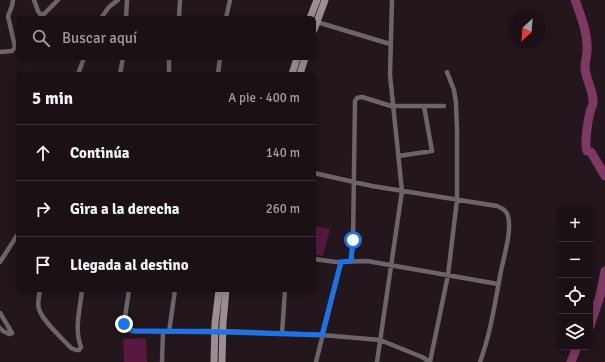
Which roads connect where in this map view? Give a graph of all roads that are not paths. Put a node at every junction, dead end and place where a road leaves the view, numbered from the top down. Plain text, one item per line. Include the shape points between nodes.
1 (13, 0) edge
2 (34, 0) edge
3 (58, 0) edge
4 (118, 0) edge
5 (127, 0) edge
6 (180, 0) edge
7 (230, 0) edge
8 (317, 0) edge
9 (325, 0) edge
10 (392, 0) edge
11 (102, 16) edge
12 (126, 16) edge
13 (179, 16) edge
14 (226, 16) edge
15 (311, 16) edge
16 (317, 22) joint
17 (390, 44) junction
18 (0, 52) edge
19 (83, 60) edge
20 (123, 60) edge
21 (169, 60) edge
22 (220, 60) edge
23 (296, 60) edge
24 (304, 60) edge
25 (79, 72) edge
26 (120, 72) edge
27 (169, 72) edge
28 (218, 72) edge
29 (293, 72) edge
30 (301, 72) edge
31 (447, 72) dead end
32 (394, 106) junction
33 (424, 106) junction
34 (444, 106) dead end
35 (398, 156) junction
36 (316, 173) edge
37 (353, 182) junction
38 (402, 191) junction
39 (457, 200) junction
40 (16, 237) edge
41 (316, 259) edge
42 (351, 261) junction
43 (0, 262) edge
44 (341, 262) junction
45 (391, 266) junction
46 (448, 276) junction
47 (498, 284) junction
48 (40, 292) edge
49 (82, 292) edge
50 (129, 292) edge
51 (175, 292) edge
52 (219, 292) edge
53 (226, 292) edge
54 (285, 292) edge
55 (0, 313) edge
56 (0, 328) edge
57 (163, 332) junction
58 (169, 332) junction
59 (219, 332) junction
60 (282, 334) junction
61 (322, 335) junction
62 (380, 340) junction
63 (162, 362) edge
64 (214, 362) edge
65 (222, 362) edge
66 (316, 362) edge
67 (377, 362) edge
68 (430, 362) edge
69 (480, 362) edge

1 - 18 street via 8,16 15,46 12,51
2 - 3 street via 38,11 43,15
4 - 11 street
5 - 12 street
6 - 13 street
7 - 14 street
8 - 15 main road
9 - 16 main road
10 - 17 street
16 - 17 street
17 - 32 street
19 - 25 street
20 - 26 street
21 - 27 street
22 - 28 street
23 - 29 main road
24 - 30 main road
31 - 39 street via 456,104
32 - 33 street
32 - 35 street
32 - 37 street via 362,97 354,101
33 - 34 street
33 - 35 street via 432,151
35 - 38 street
36 - 37 street
37 - 38 street
37 - 42 street
38 - 39 street
38 - 45 street
39 - 46 street
39 - 47 street via 496,206 508,216 508,238
40 - 43 street
41 - 44 street
42 - 44 street
42 - 45 street
44 - 61 street
45 - 46 street
45 - 62 street
46 - 47 street
46 - 68 street
47 - 69 street
48 - 49 street via 39,308 43,317 71,348 79,350 82,347 77,328
50 - 57 street via 124,323 126,328 132,331
51 - 58 street
52 - 59 main road
53 - 59 main road
54 - 60 street
55 - 56 street via 12,333 9,334
57 - 58 street
57 - 63 street
58 - 59 street
59 - 60 street
59 - 64 main road
59 - 65 main road
60 - 61 street
61 - 62 street
61 - 66 street
62 - 67 street
62 - 68 street

